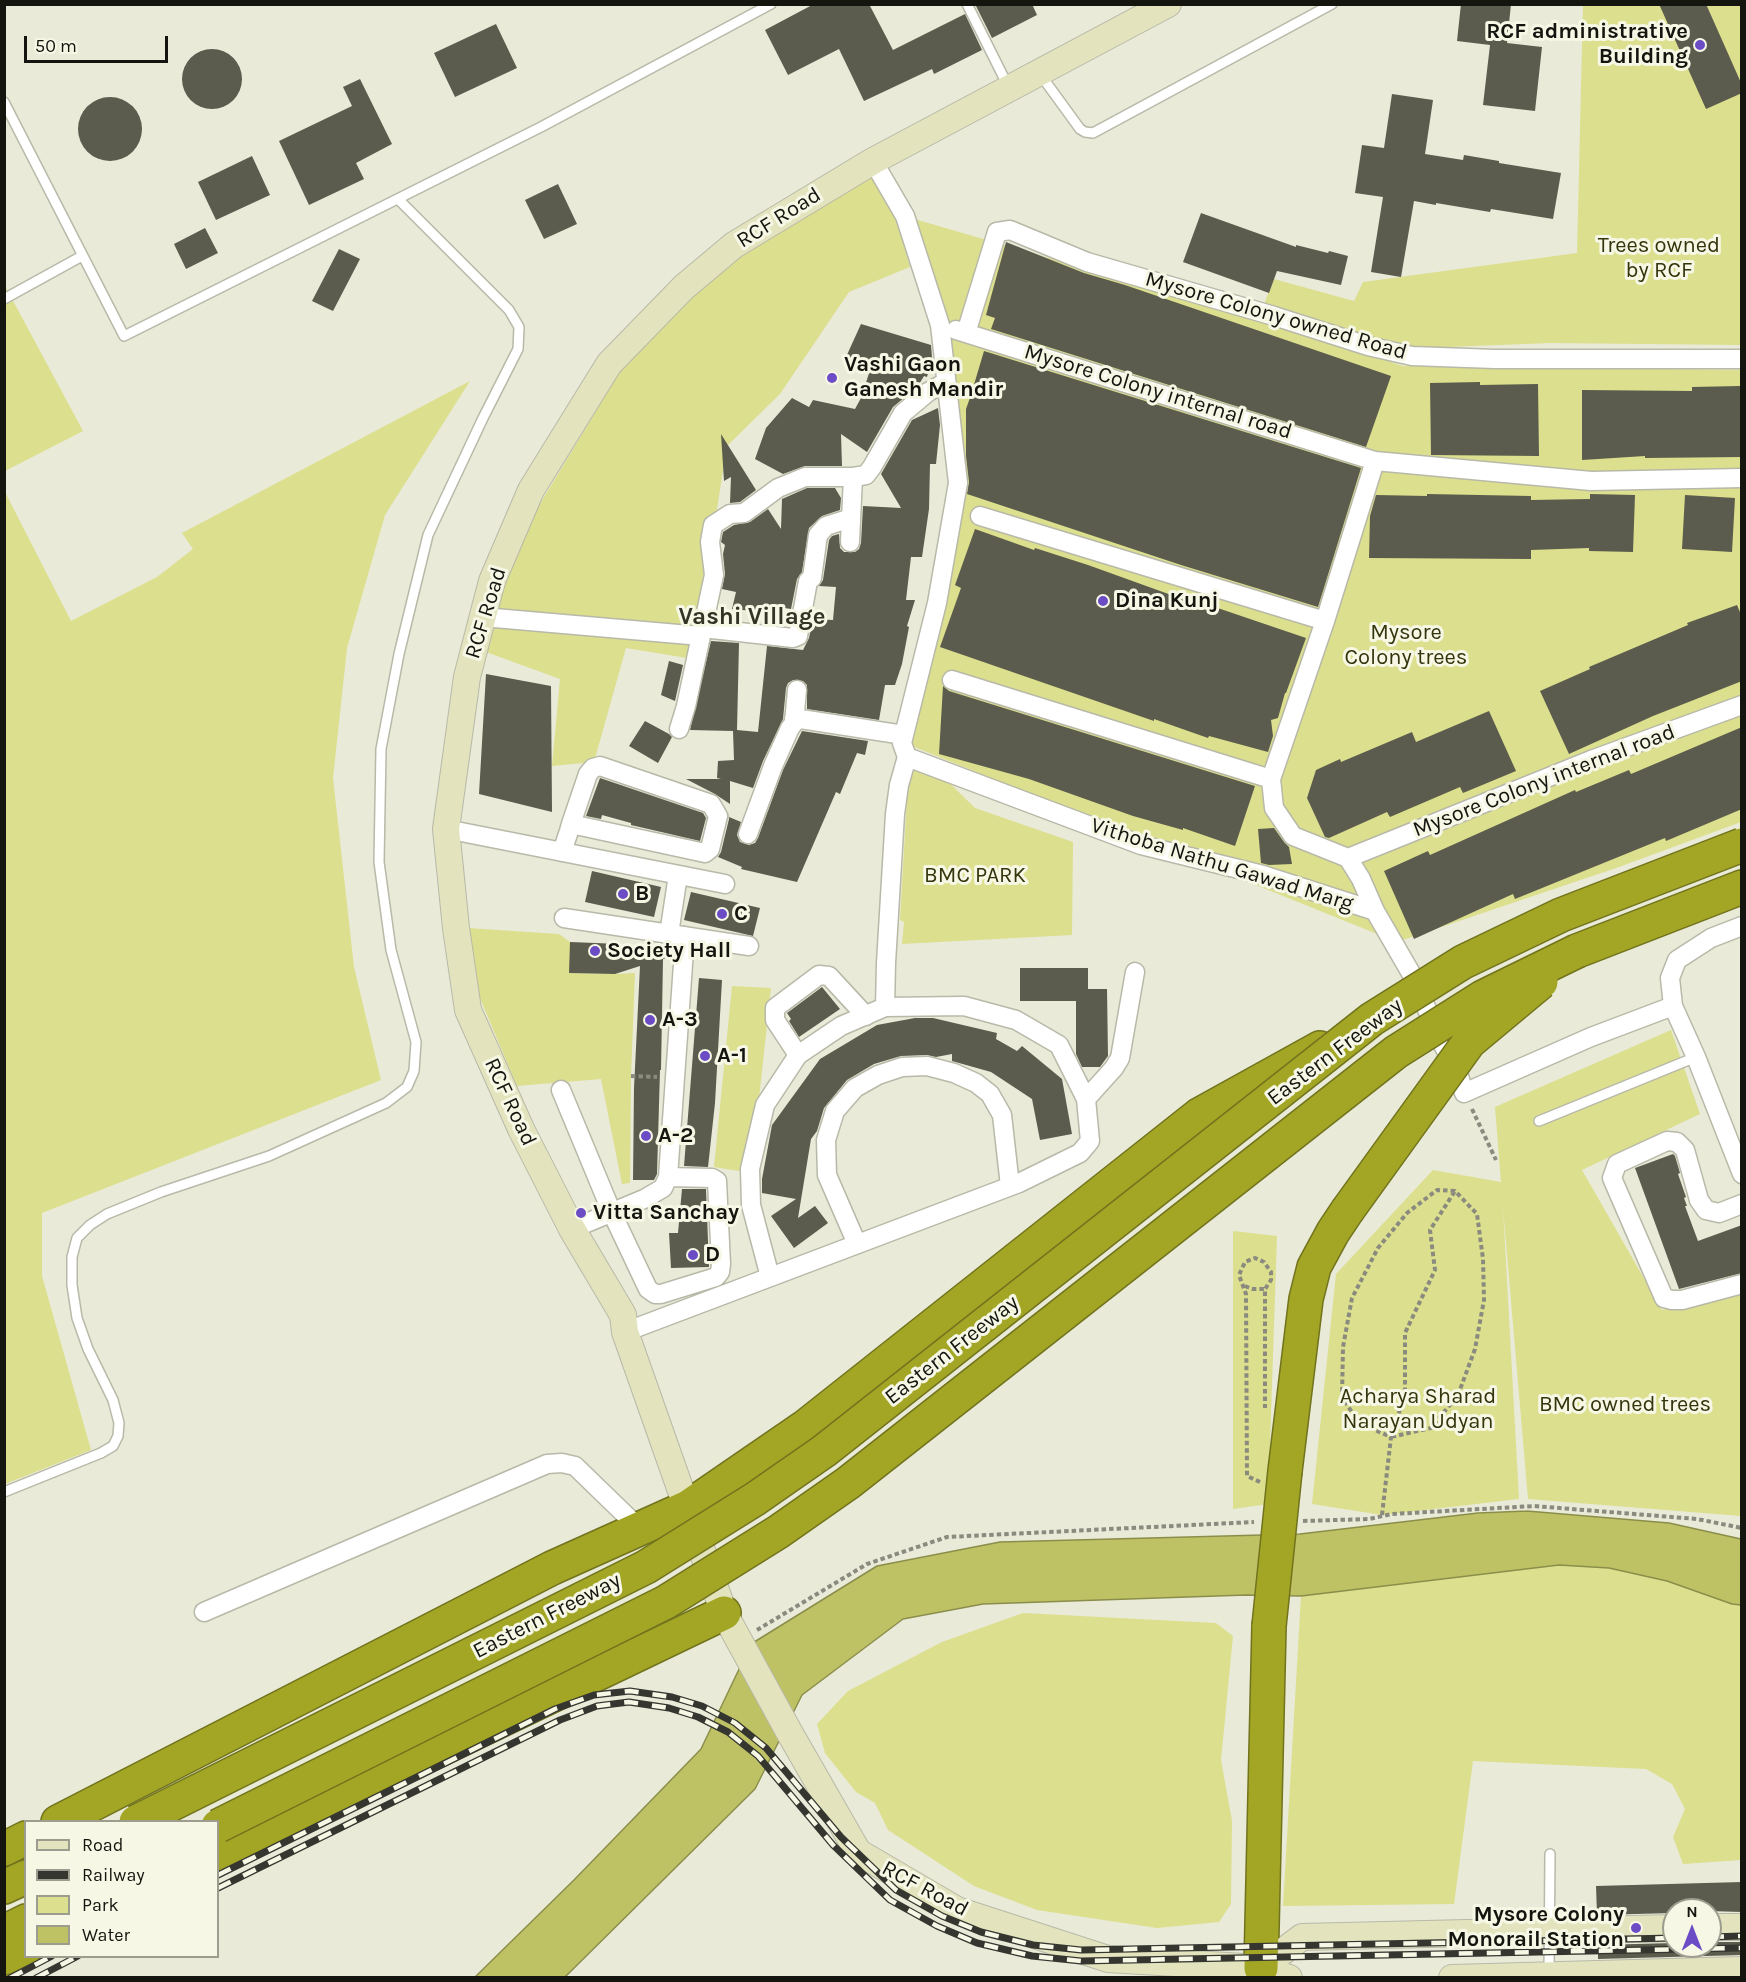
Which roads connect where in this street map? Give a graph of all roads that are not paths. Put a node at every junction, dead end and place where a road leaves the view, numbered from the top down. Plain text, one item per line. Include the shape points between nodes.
1 (771, 4) edge
2 (967, 4) edge
3 (1168, 4) edge
4 (1332, 4) edge
5 (1039, 72) junction
6 (1009, 88) junction
7 (4, 102) edge
8 (873, 161) junction
9 (398, 199) junction
10 (82, 255) junction
11 (4, 299) edge
12 (940, 325) junction
13 (966, 333) junction
14 (1742, 359) edge
15 (946, 382) junction
16 (1376, 461) junction
17 (853, 477) junction
18 (1742, 478) edge
19 (980, 516) dead end
20 (851, 518) junction
21 (850, 542) dead end
22 (483, 617) junction
23 (1325, 621) junction
24 (702, 632) junction
25 (952, 680) dead end
26 (797, 690) dead end
27 (1742, 705) edge
28 (794, 718) junction
29 (679, 729) dead end
30 (904, 735) junction
31 (907, 758) junction
32 (1271, 779) junction
33 (571, 824) junction
34 (446, 830) junction
35 (748, 834) dead end
36 (1742, 845) edge
37 (562, 852) junction
38 (1348, 858) junction
39 (678, 875) junction
40 (725, 884) dead end
41 (1742, 888) edge
42 (1375, 911) junction
43 (564, 918) dead end
44 (1742, 926) edge
45 (677, 935) junction
46 (749, 946) dead end
47 (1577, 951) junction
48 (1135, 972) dead end
49 (1673, 1006) junction
50 (885, 1007) junction
51 (866, 1016) junction
52 (1372, 1019) junction
53 (798, 1055) junction
54 (1696, 1056) junction
55 (561, 1090) dead end
56 (1086, 1099) junction
57 (1539, 1122) dead end
58 (1742, 1174) edge
59 (669, 1177) junction
60 (1010, 1186) junction
61 (1741, 1207) edge
62 (612, 1213) junction
63 (572, 1229) junction
64 (858, 1244) junction
65 (770, 1277) junction
66 (1742, 1284) edge
67 (626, 1332) junction
68 (4, 1492) edge
69 (688, 1507) junction
70 (640, 1529) junction
71 (204, 1612) dead end
72 (731, 1627) junction
73 (60, 1820) edge
74 (138, 1820) edge
75 (219, 1826) edge
76 (24, 1839) edge
77 (4, 1849) edge
78 (1550, 1854) dead end
79 (219, 1856) edge
80 (24, 1878) edge
81 (4, 1887) edge
82 (24, 1922) edge
83 (1722, 1927) edge
84 (1742, 1927) edge
85 (1662, 1928) edge
86 (1548, 1931) junction
87 (4, 1932) edge
88 (24, 1949) edge
89 (4, 1958) edge
90 (1742, 1970) edge
91 (1270, 1974) edge
92 (1549, 1974) junction
93 (1452, 1977) edge

1 - 9 lane
2 - 6 lane
3 - 5 street, RCF Road
4 - 5 lane via 1093,133 1080,129
5 - 6 street, RCF Road
6 - 8 street, RCF Road
7 - 10 lane
8 - 12 street via 905,216
8 - 22 street, RCF Road via 734,245 684,287 609,364 531,490 492,581
9 - 10 lane via 124,336
9 - 68 lane via 509,310 519,327 518,349 428,536 381,749 379,862 391,950 416,1042 414,1071 407,1087 386,1103 269,1156 129,1205 107,1215 77,1238 72,1285 77,1318 113,1400 118,1436 113,1446 101,1453
10 - 11 lane
12 - 13 street, Mysore Colony internal road
12 - 15 street
13 - 14 street, Mysore Colony owned Road via 997,232 1010,230 1087,262 1412,356
13 - 16 street, Mysore Colony internal road
15 - 17 street via 903,413 866,475
15 - 30 street via 958,483 937,603
16 - 18 street, Mysore Colony internal road via 1591,481
16 - 23 street
17 - 20 street
17 - 24 street via 805,477 778,488 744,513 730,514 713,525 710,542 714,575
19 - 23 street
20 - 21 street
20 - 24 street via 826,526 818,535 798,636
22 - 24 street
22 - 34 street, RCF Road via 467,677
23 - 32 street
24 - 29 street
25 - 32 street
26 - 28 street
27 - 38 street, Mysore Colony internal road via 1591,760
28 - 30 street
28 - 35 street
30 - 31 street via 902,743
31 - 42 street, Vithoba Nathu Gawad Marg via 1141,845 1263,875
31 - 50 street via 895,814
32 - 38 street via 1274,808 1293,836
33 - 33 street via 588,774 600,766 711,804 718,816 710,849 705,853
33 - 37 street
34 - 37 street
34 - 63 street, RCF Road via 468,1010 521,1129
36 - 52 highway, Eastern Freeway, bridge via 1560,915 1463,962
37 - 39 street
38 - 42 street
39 - 40 street
39 - 45 street
41 - 47 highway, Eastern Freeway
42 - 49 street via 1412,975 1464,1094 1591,1037
43 - 45 street
44 - 49 street via 1711,938 1677,960 1670,978
45 - 46 street
45 - 59 street via 677,1078
47 - 75 highway, Eastern Freeway, bridge via 1483,997 1396,1052 848,1483 778,1532 666,1602
47 - 91 highway, bridge via 1469,1042 1347,1211 1314,1267 1274,1472 1269,1626
48 - 56 street via 1120,1058
49 - 54 street
50 - 51 street
50 - 56 street via 964,1006 1016,1020 1059,1045
51 - 53 street via 842,1026
51 - 53 street via 829,976 819,975 775,1008 775,1020
52 - 69 highway, bridge via 1199,1115 806,1426
52 - 74 highway, Eastern Freeway, bridge via 824,1451 755,1499 646,1567
53 - 65 street via 765,1105 750,1169 751,1205
54 - 57 lane
54 - 58 street
55 - 62 street
56 - 60 street via 1090,1141 1087,1147
59 - 62 street via 663,1188
59 - 62 street via 717,1181 720,1272 716,1277 655,1294 648,1289
60 - 64 street
60 - 64 street via 1002,1115 990,1094 954,1073 927,1066 902,1067 878,1075 855,1088 835,1111 826,1140 827,1175
61 - 66 street via 1719,1213 1706,1210 1699,1200 1685,1149 1677,1142 1667,1141 1617,1164 1612,1178 1664,1298 1682,1300
62 - 63 street
63 - 67 street, RCF Road via 622,1313
64 - 65 street
65 - 67 street
67 - 69 street, RCF Road
69 - 70 highway
69 - 72 street, RCF Road
70 - 71 street via 576,1466 547,1464
70 - 73 highway via 552,1568
72 - 79 highway
72 - 91 street, RCF Road via 858,1852 957,1910 1108,1959
76 - 77 highway
78 - 86 lane
80 - 81 highway
82 - 87 highway
83 - 84 street
85 - 86 street
86 - 91 street via 1302,1937
86 - 92 lane
88 - 89 highway
90 - 92 street
92 - 93 street

